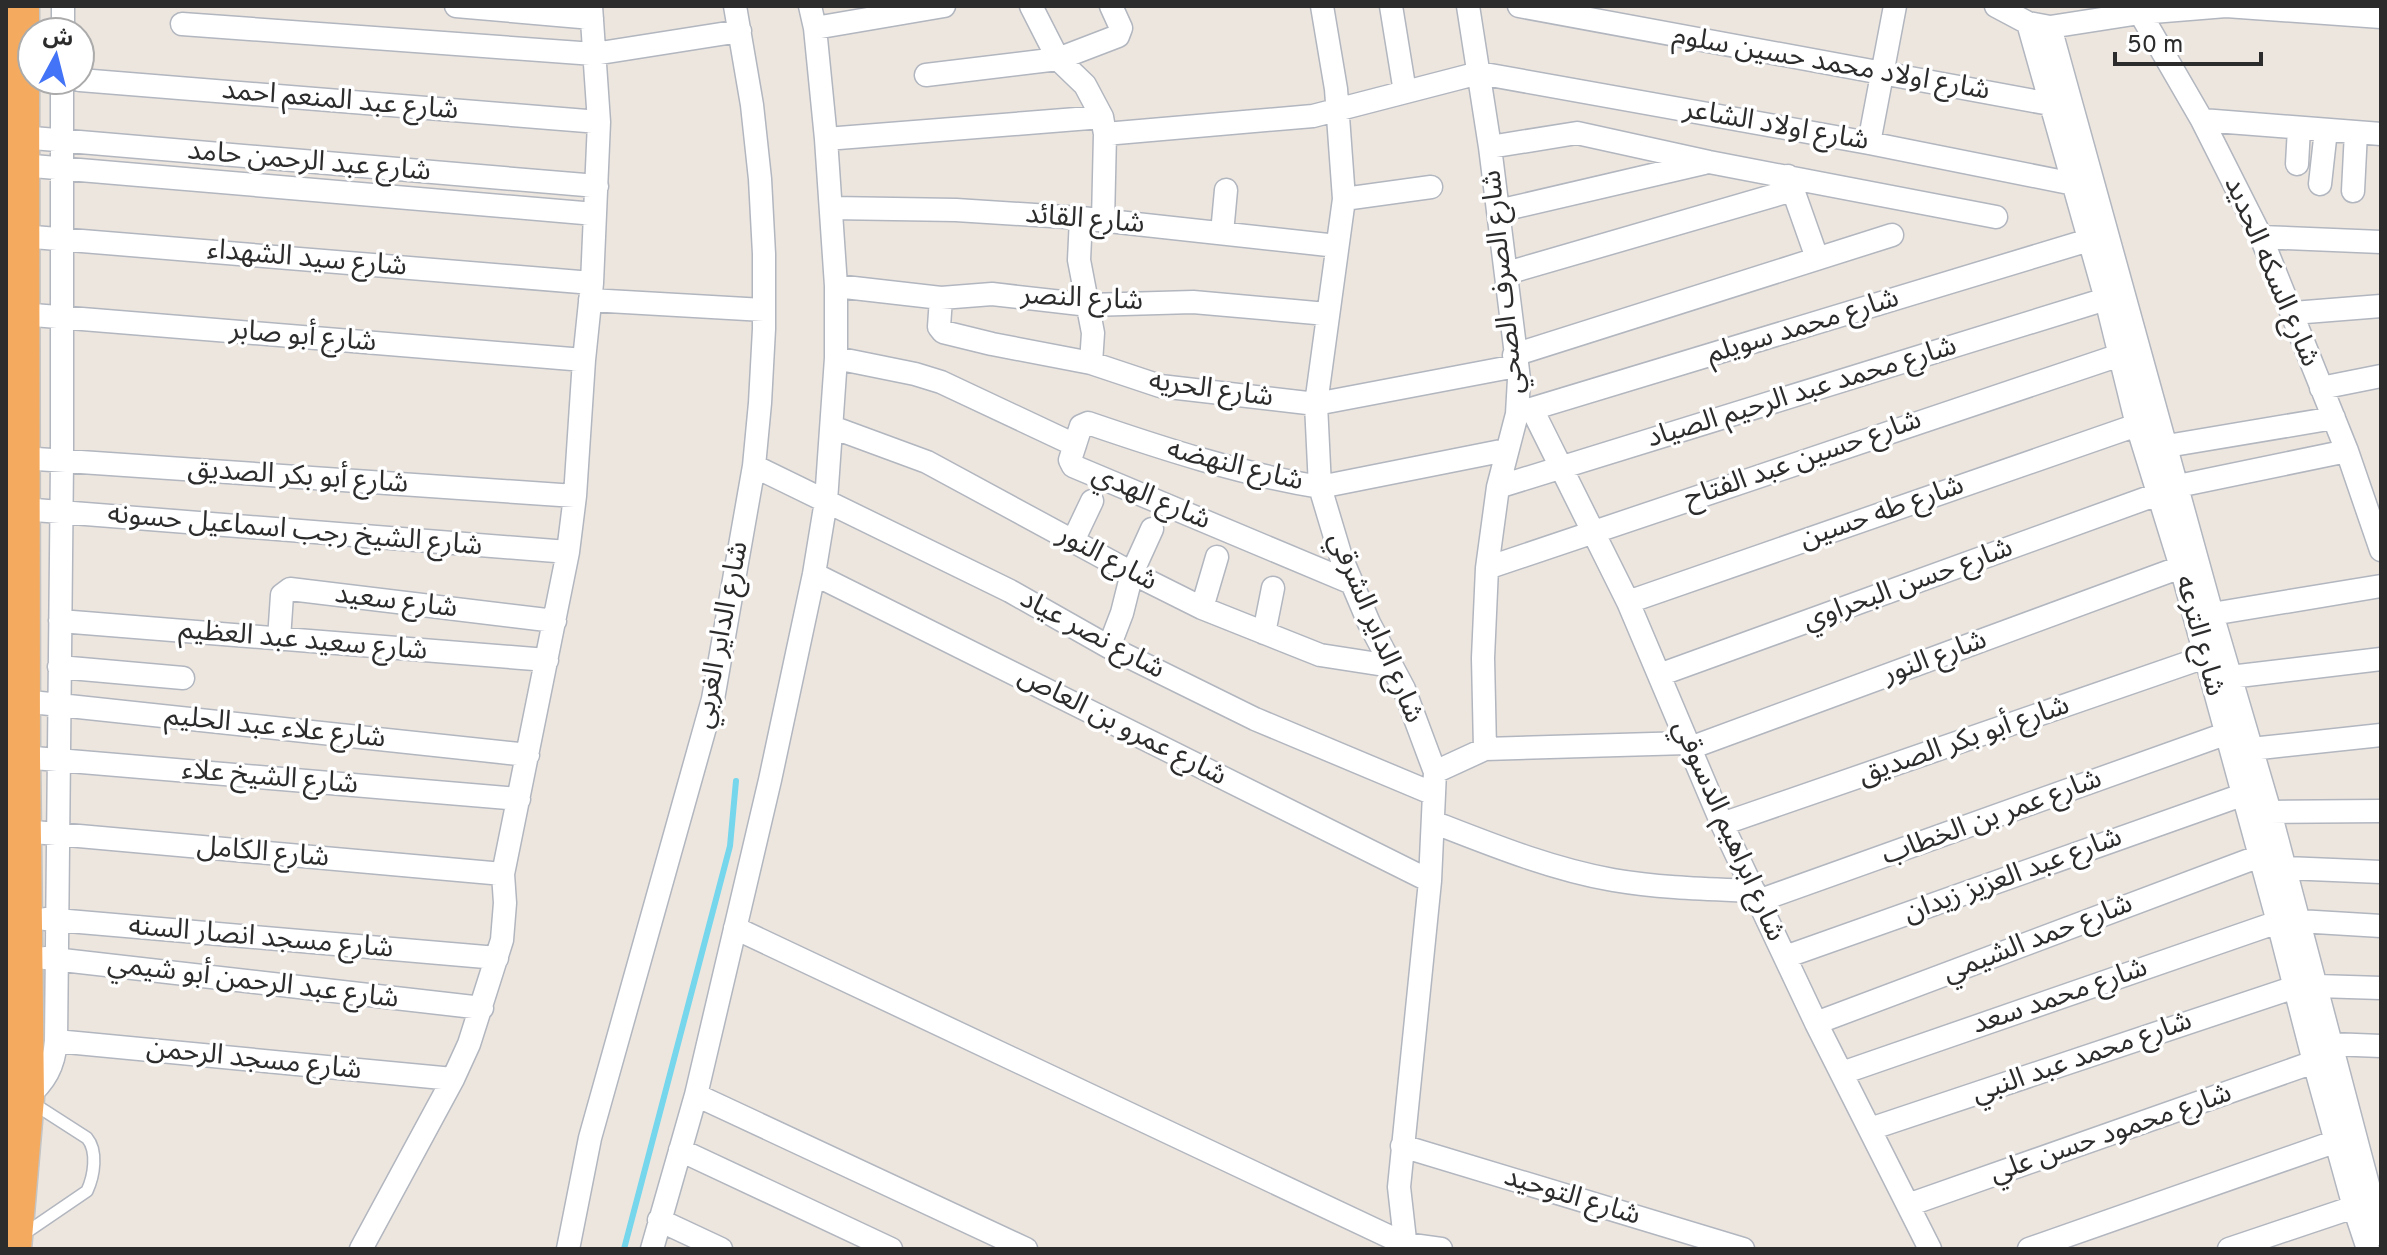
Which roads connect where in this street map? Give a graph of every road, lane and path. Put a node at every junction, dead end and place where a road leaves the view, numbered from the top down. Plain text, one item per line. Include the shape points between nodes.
1 (456, 6) edge
2 (735, 6) edge
3 (940, 6) edge
4 (1031, 6) edge
5 (1111, 6) edge
6 (1322, 6) edge
7 (1391, 6) edge
8 (1468, 6) edge
9 (1519, 6) edge
10 (1895, 6) edge
11 (1996, 6) edge
12 (2226, 6) edge
13 (2138, 9) edge
14 (597, 10) edge
15 (812, 17) edge
16 (2381, 17) edge
17 (2028, 23) junction
18 (182, 24) dead end
19 (2050, 27) junction
20 (740, 31) junction
21 (594, 54) junction
22 (1058, 59) junction
23 (1479, 73) junction
24 (1882, 74) junction
25 (926, 75) dead end
26 (96, 81) edge
27 (1405, 92) junction
28 (25, 96) edge
29 (62, 96) edge
30 (2050, 104) junction
31 (1338, 109) junction
32 (2202, 120) junction
33 (599, 122) junction
34 (1103, 125) junction
35 (2299, 128) junction
36 (2326, 130) junction
37 (2356, 132) junction
38 (2381, 134) edge
39 (826, 139) junction
40 (62, 141) junction
41 (1869, 143) junction
42 (1490, 147) junction
43 (21, 151) junction
44 (1709, 162) junction
45 (2297, 164) dead end
46 (62, 168) junction
47 (1790, 183) junction
48 (2074, 184) junction
49 (2320, 184) dead end
50 (597, 186) junction
51 (1431, 187) dead end
52 (1226, 190) dead end
53 (2353, 191) dead end
54 (1344, 199) junction
55 (832, 208) junction
56 (1498, 211) junction
57 (595, 214) junction
58 (1996, 217) dead end
59 (1092, 220) junction
60 (1222, 233) junction
61 (1892, 235) dead end
62 (21, 236) junction
63 (2261, 237) junction
64 (62, 239) junction
65 (2089, 240) junction
66 (2381, 242) edge
67 (1337, 246) junction
68 (1817, 258) junction
69 (1507, 273) junction
70 (836, 286) junction
71 (591, 291) junction
72 (941, 298) junction
73 (2106, 299) junction
74 (1089, 305) junction
75 (2381, 306) edge
76 (764, 310) junction
77 (2293, 313) junction
78 (21, 314) junction
79 (1327, 314) junction
80 (62, 317) junction
81 (2120, 355) junction
82 (836, 358) junction
83 (584, 360) junction
84 (1515, 360) junction
85 (1091, 363) junction
86 (2381, 376) edge
87 (2321, 388) junction
88 (1316, 404) junction
89 (1525, 412) junction
90 (2334, 418) junction
91 (2137, 425) junction
92 (832, 427) junction
93 (1075, 445) junction
94 (2167, 446) junction
95 (1506, 450) junction
96 (2347, 451) junction
97 (22, 458) junction
98 (62, 461) junction
99 (754, 466) junction
100 (1561, 467) junction
101 (1320, 487) junction
102 (1498, 487) junction
103 (2168, 490) junction
104 (575, 496) junction
105 (826, 501) junction
106 (1092, 501) dead end
107 (22, 509) junction
108 (61, 512) junction
109 (1152, 529) dead end
110 (1594, 531) junction
111 (1073, 541) junction
112 (2381, 550) edge
113 (568, 552) junction
114 (1217, 557) dead end
115 (2181, 567) junction
116 (1487, 568) junction
117 (1132, 573) junction
118 (814, 574) junction
119 (1352, 583) junction
120 (2381, 586) edge
121 (1273, 588) dead end
122 (1628, 602) junction
123 (1202, 608) junction
124 (2212, 614) junction
125 (60, 621) junction
126 (555, 621) junction
127 (1264, 633) junction
128 (279, 639) junction
129 (1109, 647) junction
130 (2205, 657) junction
131 (2381, 659) edge
132 (547, 660) junction
133 (1391, 666) junction
134 (59, 667) junction
135 (1659, 675) junction
136 (2230, 677) junction
137 (183, 678) dead end
138 (22, 701) junction
139 (59, 705) junction
140 (2225, 734) junction
141 (2381, 735) edge
142 (1689, 746) junction
143 (1485, 749) junction
144 (2251, 749) junction
145 (528, 755) junction
146 (22, 757) junction
147 (59, 760) junction
148 (1434, 783) junction
149 (2242, 795) junction
150 (519, 799) junction
151 (2381, 811) edge
152 (2270, 812) junction
153 (1433, 822) junction
154 (1722, 824) junction
155 (23, 831) junction
156 (58, 834) junction
157 (2260, 856) junction
158 (2285, 868) junction
159 (2381, 872) edge
160 (503, 874) junction
161 (1430, 881) junction
162 (1756, 896) junction
163 (41, 919) junction
164 (2288, 921) junction
165 (2381, 926) edge
166 (735, 928) junction
167 (1785, 957) junction
168 (41, 958) junction
169 (497, 958) junction
170 (2306, 986) junction
171 (2381, 988) edge
172 (482, 1008) junction
173 (1816, 1023) junction
174 (56, 1041) junction
175 (2331, 1044) junction
176 (2381, 1046) edge
177 (2314, 1062) junction
178 (1842, 1073) junction
179 (453, 1079) junction
180 (696, 1095) junction
181 (26, 1098) junction
182 (1870, 1129) junction
183 (2337, 1141) junction
184 (1402, 1146) junction
185 (680, 1150) junction
186 (1908, 1205) junction
187 (2354, 1207) junction
188 (659, 1220) junction
189 (2381, 1234) edge
190 (14, 1245) edge
191 (1405, 1247) edge
192 (361, 1249) edge
193 (568, 1249) edge
194 (652, 1249) edge
195 (721, 1249) edge
196 (891, 1249) edge
197 (1026, 1249) edge
198 (1441, 1249) edge
199 (1743, 1249) edge
200 (1930, 1249) edge
201 (2029, 1249) edge
202 (2229, 1249) edge
203 (2368, 1249) edge

1 - 14 street
2 - 20 street, شارع الداير الغربي
3 - 15 street
4 - 22 street
5 - 22 street via 1121,28 1118,36
6 - 31 street, شارع الداير الشرقي
7 - 27 street
8 - 23 street, شارع الصرف الصحي
9 - 24 street, شارع اولاد محمد حسين سلوم
10 - 24 street
11 - 17 street
12 - 13 street
12 - 16 street
13 - 19 street
13 - 32 street, شارع السكه الحديد
14 - 21 street
15 - 39 street
17 - 19 street
17 - 30 street, شارع الترعه
18 - 21 street
19 - 94 street, شارع الترعه
20 - 21 street
20 - 76 street, شارع الداير الغربي via 760,179
21 - 33 street
22 - 25 street
22 - 34 street via 1085,85
23 - 27 street
23 - 41 street, شارع اولاد الشاعر
23 - 42 street, شارع الصرف الصحي
24 - 30 street, شارع اولاد محمد حسين سلوم
24 - 41 street
26 - 33 street, شارع عبد المنعم احمد
27 - 31 street
28 - 43 highway
29 - 40 street
30 - 48 street, شارع الترعه
31 - 34 street via 1313,116
31 - 54 street, شارع الداير الشرقي
32 - 35 street
32 - 63 street, شارع السكه الحديد
33 - 50 street
34 - 39 street
34 - 59 street
35 - 36 street
35 - 45 street
36 - 37 street
36 - 49 street
37 - 38 street
37 - 53 street
39 - 55 street
40 - 43 street, شارع عبد الرحمن حامد
40 - 46 street
40 - 50 street, شارع عبد الرحمن حامد
41 - 48 street, شارع اولاد الشاعر
42 - 44 street via 1577,133
42 - 56 street, شارع الصرف الصحي
43 - 46 street
43 - 62 highway
44 - 47 street
44 - 56 street
46 - 57 street
46 - 64 street
47 - 58 street
47 - 68 street
47 - 69 street
48 - 65 street, شارع الترعه
50 - 57 street
51 - 54 street
52 - 60 street
54 - 67 street, شارع الداير الشرقي
55 - 59 street, شارع القائد
55 - 70 street
56 - 69 street, شارع الصرف الصحي
57 - 71 street
59 - 60 street, شارع القائد
59 - 74 street via 1079,260
60 - 67 street, شارع القائد
61 - 68 street, شارع الحريه
62 - 64 street, شارع سيد الشهداء
62 - 78 highway
63 - 66 street
63 - 77 street, شارع السكه الحديد
64 - 71 street, شارع سيد الشهداء
64 - 80 street
65 - 73 street, شارع الترعه
65 - 89 street, شارع محمد سويلم
67 - 79 street, شارع الداير الشرقي
68 - 84 street, شارع الحريه
69 - 84 street, شارع الصرف الصحي
70 - 72 street, شارع النصر
70 - 82 street
71 - 76 street, شارع سيد الشهداء
71 - 83 street
72 - 74 street, شارع النصر via 992,294
72 - 85 street, شارع الحريه via 943,332
73 - 81 street, شارع الترعه
73 - 100 street, شارع محمد عبد الرحيم الصياد
74 - 79 street, شارع النصر via 1193,302
74 - 85 street
75 - 77 street
76 - 99 street, شارع الداير الغربي
77 - 87 street, شارع السكه الحديد
78 - 80 street, شارع أبو صابر
78 - 97 highway
79 - 88 street, شارع الداير الشرقي
80 - 83 street, شارع أبو صابر
80 - 98 street
81 - 91 street, شارع الترعه
81 - 110 street, شارع حسين عبد الفتاح
82 - 92 street
82 - 93 street, شارع الهدي via 941,382
83 - 104 street
84 - 88 street, شارع الحريه
84 - 89 street, شارع الصرف الصحي
85 - 88 street, شارع الحريه via 1160,386
86 - 87 street
87 - 90 street, شارع السكه الحديد
88 - 101 street, شارع الداير الشرقي
89 - 95 street, شارع الصرف الصحي
89 - 100 street, شارع ابراهيم الدسوقي
90 - 94 street
90 - 96 street, شارع السكه الحديد
91 - 103 street, شارع الترعه
91 - 122 street, شارع طه حسين
92 - 105 street
92 - 111 street, شارع النور via 927,462
93 - 101 street, شارع النهضه via 1081,426 1088,423 1163,448
93 - 119 street, شارع الهدي via 1073,466
94 - 103 street, شارع الترعه
95 - 101 street, شارع النهضه
95 - 102 street, شارع الصرف الصحي
96 - 103 street, شارع حسن البحراوي
96 - 112 street, شارع السكه الحديد
97 - 98 street, شارع أبو بكر الصديق
97 - 107 highway
98 - 104 street, شارع أبو بكر الصديق
98 - 108 street
99 - 105 street, شارع نصر عياد
99 - 193 street, شارع الداير الغربي via 713,699 590,1138
100 - 102 street, شارع محمد عبد الرحيم الصياد
100 - 110 street, شارع ابراهيم الدسوقي
101 - 119 street, شارع الداير الشرقي
102 - 116 street, شارع الصرف الصحي
103 - 115 street, شارع الترعه
103 - 124 street, شارع الترعه
103 - 135 street, شارع حسن البحراوي
104 - 113 street
105 - 118 street
105 - 129 street, شارع نصر عياد via 1010,591
106 - 111 street
107 - 108 street, شارع الشيخ رجب اسماعيل حسونه
107 - 138 highway
108 - 113 street, شارع الشيخ رجب اسماعيل حسونه
108 - 125 street
109 - 117 street
110 - 116 street, شارع حسين عبد الفتاح
110 - 122 street, شارع ابراهيم الدسوقي
111 - 117 street, شارع النور
113 - 126 street
114 - 123 street
115 - 130 street, شارع الترعه
115 - 142 street, شارع النور
116 - 143 street, شارع الصرف الصحي
117 - 123 street, شارع النور
117 - 129 street
118 - 161 street, شارع عمرو بن العاص
118 - 166 street
119 - 133 street, شارع الداير الشرقي
120 - 124 street
121 - 127 street
122 - 135 street, شارع ابراهيم الدسوقي
123 - 127 street, شارع النور
124 - 136 street, شارع الترعه
125 - 128 street, شارع سعيد عبد العظيم
125 - 134 street
126 - 128 street, شارع سعيد via 290,589 282,595
126 - 132 street
127 - 133 street, شارع النور via 1320,655
128 - 132 street, شارع سعيد عبد العظيم
129 - 148 street, شارع نصر عياد via 1255,719
130 - 140 street, شارع الترعه
130 - 154 street, شارع أبو بكر الصديق
131 - 136 street
132 - 145 street
133 - 148 street, شارع الداير الشرقي via 1404,689
134 - 137 street
134 - 139 street
135 - 142 street, شارع ابراهيم الدسوقي
136 - 144 street, شارع الترعه
138 - 139 street, شارع علاء عبد الحليم
138 - 146 highway
139 - 145 street, شارع علاء عبد الحليم
139 - 147 street
140 - 149 street, شارع الترعه
140 - 162 street, شارع عمر بن الخطاب
141 - 144 street
142 - 143 street, شارع النور
142 - 154 street, شارع ابراهيم الدسوقي
143 - 148 street
144 - 152 street, شارع الترعه
145 - 150 street
146 - 147 street, شارع الشيخ علاء
146 - 155 highway
147 - 150 street, شارع الشيخ علاء
147 - 156 street
148 - 153 street, شارع الداير الشرقي
149 - 157 street, شارع الترعه
149 - 167 street, شارع عبد العزيز زيدان
150 - 160 street
151 - 152 street
152 - 158 street, شارع الترعه
153 - 161 street, شارع الداير الشرقي
153 - 162 street via 1544,864 1613,880
154 - 162 street, شارع ابراهيم الدسوقي
155 - 156 street, شارع الكامل
155 - 163 highway
156 - 160 street, شارع الكامل
156 - 163 street
157 - 164 street, شارع الترعه
157 - 173 street, شارع حمد الشيمي
158 - 159 street
158 - 164 street, شارع الترعه
160 - 169 street via 504,922
161 - 184 street, شارع الداير الشرقي
162 - 167 street, شارع ابراهيم الدسوقي
163 - 168 highway
163 - 169 street, شارع مسجد انصار السنه
164 - 165 street
164 - 170 street, شارع الترعه
164 - 178 street, شارع محمد سعد
166 - 180 street
166 - 191 street
167 - 173 street, شارع ابراهيم الدسوقي
168 - 172 street, شارع عبد الرحمن أبو شيمي
168 - 174 street
168 - 181 highway
169 - 172 street
170 - 171 street
170 - 175 street, شارع الترعه
170 - 177 street, شارع الترعه
170 - 182 street, شارع محمد عبد النبي
172 - 179 street
173 - 178 street, شارع ابراهيم الدسوقي
174 - 179 street, شارع مسجد الرحمن
174 - 181 street via 45,1079
175 - 176 street
175 - 189 street, شارع الترعه
177 - 183 street, شارع الترعه
177 - 186 street, شارع محمود حسن علي
178 - 182 street, شارع ابراهيم الدسوقي
179 - 192 street
180 - 185 street
180 - 197 street
181 - 190 highway
181 - 190 lane via 87,1138 94,1152 87,1191
182 - 186 street, شارع ابراهيم الدسوقي
183 - 187 street, شارع الترعه
183 - 201 street
184 - 191 street, شارع الداير الشرقي via 1399,1187
184 - 199 street, شارع التوحيد
185 - 188 street
185 - 196 street
186 - 200 street, شارع ابراهيم الدسوقي
187 - 202 street
187 - 203 street, شارع الترعه
188 - 194 street
188 - 195 street
191 - 198 street

